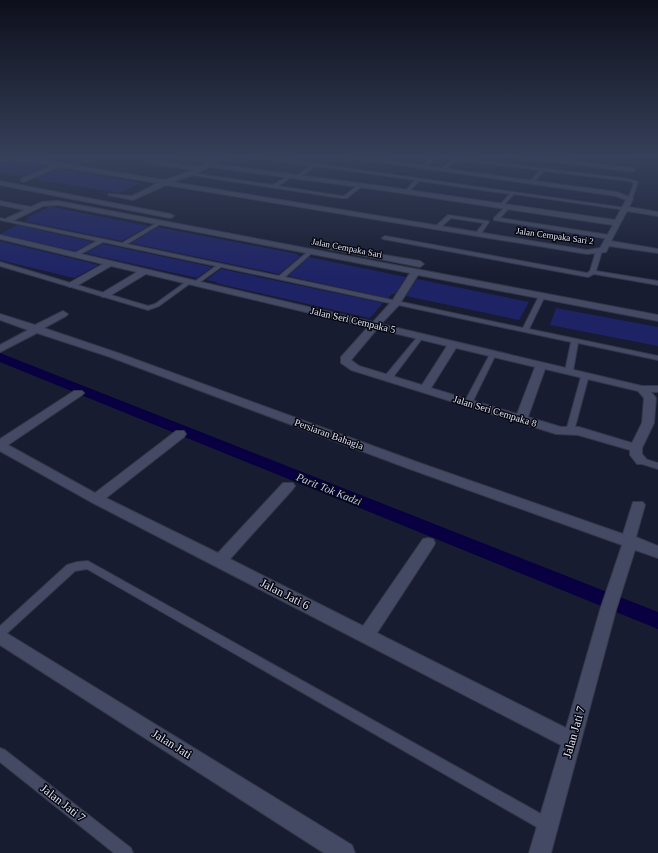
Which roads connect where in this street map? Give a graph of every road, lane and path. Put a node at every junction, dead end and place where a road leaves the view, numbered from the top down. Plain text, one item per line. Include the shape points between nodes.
1 (69, 197) edge
2 (124, 197) edge
3 (134, 197) edge
4 (255, 197) edge
5 (334, 197) edge
6 (345, 197) edge
7 (439, 197) edge
8 (509, 197) edge
9 (540, 197) edge
10 (624, 197) edge
11 (630, 199) joint
12 (0, 203) edge
13 (501, 206) junction
14 (508, 207) junction
15 (33, 209) junction
16 (626, 209) junction
17 (658, 214) edge
18 (0, 219) edge
19 (10, 220) junction
20 (160, 222) junction
21 (617, 223) junction
22 (438, 227) junction
23 (478, 234) junction
24 (0, 237) edge
25 (385, 238) dead end
26 (103, 240) junction
27 (608, 240) junction
28 (124, 244) junction
29 (311, 251) junction
30 (600, 251) junction
31 (658, 252) edge
32 (75, 255) junction
33 (110, 263) junction
34 (0, 264) edge
35 (420, 264) dead end
36 (221, 265) junction
37 (144, 271) junction
38 (415, 272) junction
39 (593, 272) junction
40 (281, 278) junction
41 (192, 282) junction
42 (658, 283) edge
43 (72, 285) junction
44 (105, 295) junction
45 (542, 296) junction
46 (396, 303) junction
47 (63, 314) dead end
48 (0, 317) edge
49 (658, 318) edge
50 (376, 326) junction
51 (35, 330) junction
52 (525, 330) junction
53 (421, 336) junction
54 (574, 341) junction
55 (453, 344) junction
56 (0, 349) edge
57 (494, 354) junction
58 (658, 358) edge
59 (541, 365) junction
60 (569, 371) junction
61 (585, 375) junction
62 (388, 378) junction
63 (425, 389) junction
64 (642, 389) junction
65 (658, 390) edge
66 (78, 393) dead end
67 (468, 403) junction
68 (520, 419) junction
69 (653, 424) edge
70 (570, 431) junction
71 (180, 434) dead end
72 (0, 446) edge
73 (636, 448) junction
74 (642, 461) joint
75 (658, 466) edge
76 (288, 486) dead end
77 (96, 499) junction
78 (638, 505) dead end
79 (629, 541) junction
80 (428, 542) dead end
81 (658, 552) edge
82 (220, 560) junction
83 (0, 634) edge
84 (366, 635) junction
85 (572, 741) junction
86 (0, 754) edge
87 (548, 826) junction
88 (126, 853) edge
89 (344, 853) edge
90 (540, 853) edge

1 - 35 street
2 - 3 street
4 - 22 street, Jalan Cempaka Sari 2
5 - 6 lane
7 - 13 street
8 - 13 lane
9 - 16 lane
10 - 11 street
11 - 16 street, Jalan Cempaka Sari 2
12 - 15 street, Jalan Cempaka Sari
13 - 14 street
14 - 21 street
14 - 27 lane via 496,219
15 - 19 street, Jalan Cempaka Sari
15 - 20 street, Jalan Cempaka Sari via 42,204 58,203
16 - 17 street
16 - 21 street, Jalan Cempaka Sari 2
18 - 19 lane
19 - 26 lane
20 - 28 lane
20 - 29 street, Jalan Cempaka Sari
21 - 27 street, Jalan Cempaka Sari 2
22 - 23 street, Jalan Cempaka Sari 2
22 - 23 lane via 450,216 487,222
23 - 30 street, Jalan Cempaka Sari 2 via 587,252
24 - 32 street, Jalan Seri Cempaka 5
25 - 39 lane via 588,275
26 - 28 lane
26 - 32 lane
27 - 30 street, Jalan Cempaka Sari 2
27 - 31 street
28 - 36 lane
29 - 38 street, Jalan Cempaka Sari
29 - 40 lane
30 - 39 lane
32 - 33 street, Jalan Seri Cempaka 5
33 - 37 street, Jalan Seri Cempaka 5
33 - 43 street
34 - 43 lane
36 - 40 lane
36 - 41 lane
37 - 41 street, Jalan Seri Cempaka 5
37 - 44 street
38 - 45 street, Jalan Cempaka Sari
38 - 46 street
39 - 42 lane
40 - 46 lane
41 - 44 lane via 148,308
41 - 50 street, Jalan Seri Cempaka 5
43 - 44 lane
45 - 49 street, Jalan Cempaka Sari
45 - 52 lane
46 - 50 street
46 - 52 lane
47 - 51 street
48 - 51 street, Persiaran Bahagia
50 - 53 street, Jalan Seri Cempaka 5
50 - 62 street, Jalan Seri Cempaka 8 via 345,361 355,368
51 - 56 street
51 - 79 street, Persiaran Bahagia via 114,355 412,465
52 - 54 lane
53 - 55 street, Jalan Seri Cempaka 5
53 - 62 lane
54 - 58 lane
54 - 60 lane
55 - 57 street, Jalan Seri Cempaka 5
55 - 63 street
57 - 59 street, Jalan Seri Cempaka 5
57 - 67 lane
59 - 60 street, Jalan Seri Cempaka 5
59 - 68 street
60 - 61 street, Jalan Seri Cempaka 5
61 - 64 street, Jalan Seri Cempaka 5
61 - 70 lane
62 - 63 street, Jalan Seri Cempaka 8
63 - 67 street, Jalan Seri Cempaka 8
64 - 65 street, Jalan Seri Cempaka 5
64 - 69 street via 650,398
66 - 72 street
67 - 68 street, Jalan Seri Cempaka 8
68 - 70 street, Jalan Seri Cempaka 8 via 560,431
69 - 73 street
70 - 73 street, Jalan Seri Cempaka 8 via 579,431
71 - 77 street
72 - 77 street, Jalan Jati 6
73 - 74 street via 636,455
74 - 75 lane
76 - 82 street
77 - 82 street, Jalan Jati 6
78 - 79 street, Jalan Jati 7
79 - 81 street, Persiaran Bahagia
79 - 85 street, Jalan Jati 7
80 - 84 street
82 - 84 street, Jalan Jati 6
83 - 87 lane via 71,568 88,565
83 - 89 street, Jalan Jati
84 - 85 street, Jalan Jati 6
85 - 87 street, Jalan Jati 7
86 - 88 lane, Jalan Jati 7
87 - 90 street, Jalan Jati 7

